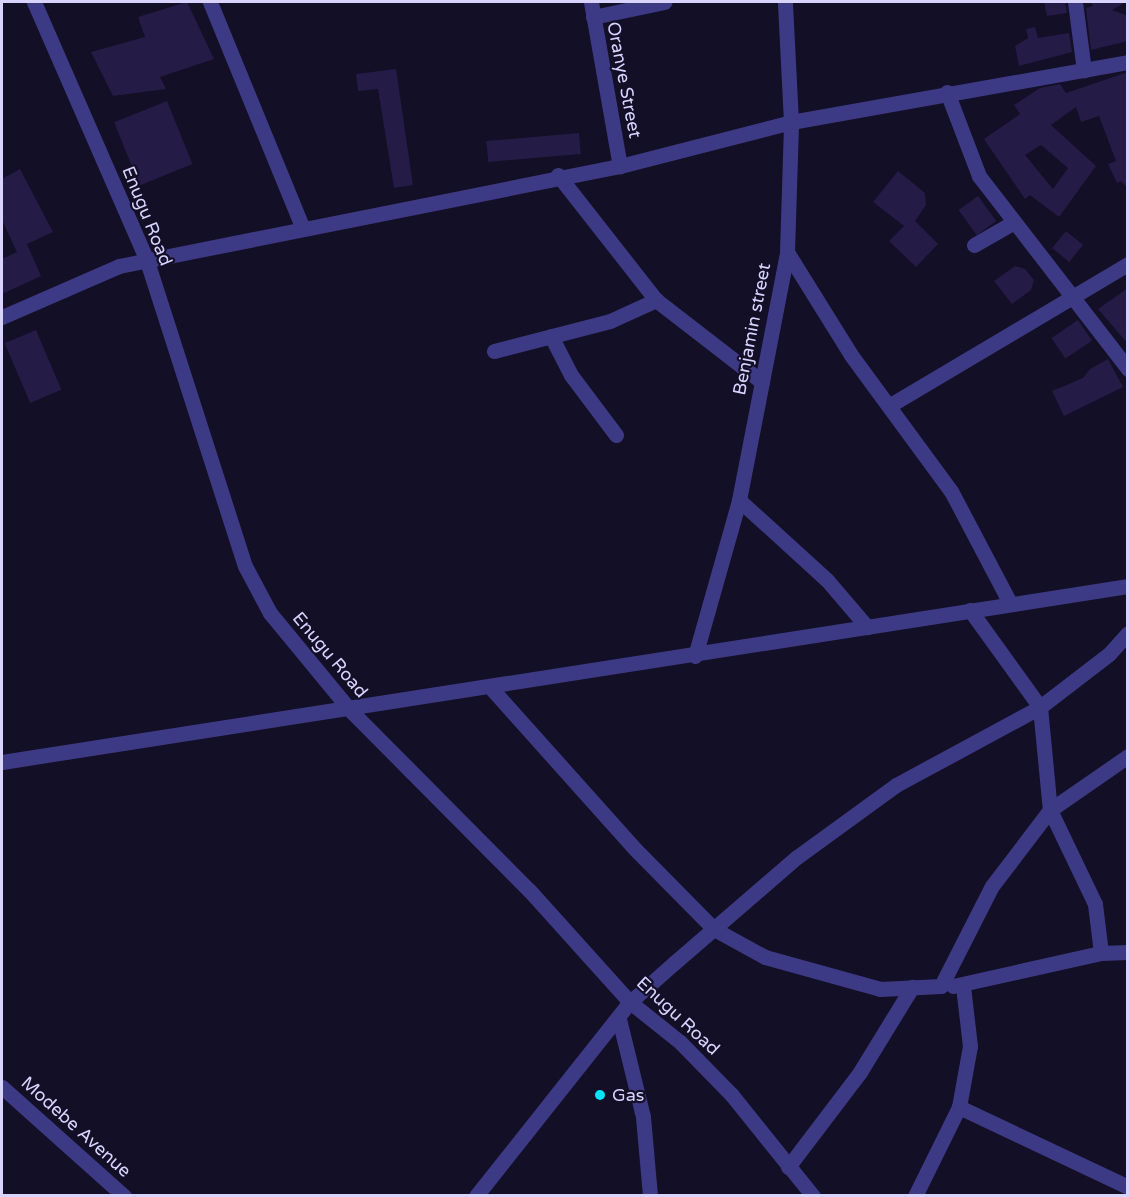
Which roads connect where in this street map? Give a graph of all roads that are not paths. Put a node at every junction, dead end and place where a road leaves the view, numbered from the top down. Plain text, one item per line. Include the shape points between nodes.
1 (34, 2) edge
2 (210, 2) edge
3 (591, 2) edge
4 (664, 2) edge
5 (785, 2) edge
6 (1075, 2) edge
7 (593, 17) junction
8 (1128, 62) edge
9 (1084, 70) junction
10 (947, 92) junction
11 (791, 122) junction
12 (620, 166) junction
13 (558, 176) junction
14 (1014, 222) junction
15 (303, 229) junction
16 (974, 245) dead end
17 (787, 252) junction
18 (147, 261) junction
19 (1128, 264) edge
20 (1070, 296) junction
21 (656, 300) junction
22 (2, 317) edge
23 (551, 336) junction
24 (494, 351) dead end
25 (1128, 369) edge
26 (762, 382) junction
27 (892, 404) junction
28 (616, 435) dead end
29 (739, 500) junction
30 (1128, 586) edge
31 (1010, 602) junction
32 (970, 610) junction
33 (867, 627) junction
34 (1128, 633) edge
35 (695, 656) junction
36 (491, 688) junction
37 (1040, 707) junction
38 (350, 710) junction
39 (1128, 756) edge
40 (2, 762) edge
41 (1050, 810) junction
42 (714, 929) junction
43 (1128, 952) edge
44 (1101, 953) junction
45 (941, 986) junction
46 (963, 986) junction
47 (912, 987) junction
48 (630, 1002) junction
49 (619, 1019) junction
50 (2, 1087) edge
51 (959, 1107) junction
52 (788, 1167) junction
53 (1122, 1189) edge
54 (124, 1196) edge
55 (476, 1196) edge
56 (650, 1196) edge
57 (813, 1196) edge
58 (915, 1196) edge

1 - 18 street, Enugu Road
2 - 15 street
3 - 7 street, Oranye Street
4 - 7 street
5 - 11 street, Benjamin street
6 - 9 street
7 - 12 street, Oranye Street
8 - 9 street
9 - 10 street
10 - 11 street
10 - 14 street via 979,176
11 - 12 street
11 - 17 street, Benjamin street
12 - 13 street
13 - 15 street
13 - 21 street
14 - 16 street
14 - 20 street
15 - 18 street
17 - 26 street, Benjamin street
17 - 27 street via 851,355
18 - 22 street via 119,266
18 - 38 street, Enugu Road via 245,566 270,614
19 - 20 street
20 - 25 street
20 - 27 street via 999,345
21 - 23 street via 610,321
21 - 26 street
23 - 24 street
23 - 28 street via 571,375
26 - 29 street, Benjamin street
27 - 31 street via 951,491
29 - 33 street via 827,580
29 - 35 street, Benjamin street
30 - 31 street
31 - 32 street
32 - 33 street
32 - 37 street
33 - 35 street
34 - 37 street via 1109,654
35 - 36 street
36 - 38 street
36 - 42 street via 636,850
37 - 41 street
37 - 42 street via 896,785 797,857
38 - 40 street
38 - 48 street, Enugu Road via 529,890
39 - 41 street
41 - 44 street via 1095,904
41 - 45 street via 992,886
42 - 47 street via 765,957 813,972 880,989
42 - 48 street
43 - 44 street
44 - 46 street
45 - 46 street
45 - 47 street
46 - 51 street via 970,1046
47 - 52 street via 860,1072
48 - 49 street
48 - 52 street, Enugu Road via 680,1042 731,1094
49 - 55 street
49 - 56 street via 643,1117
50 - 54 street, Modebe Avenue
51 - 53 street
51 - 58 street
52 - 57 street, Enugu Road

